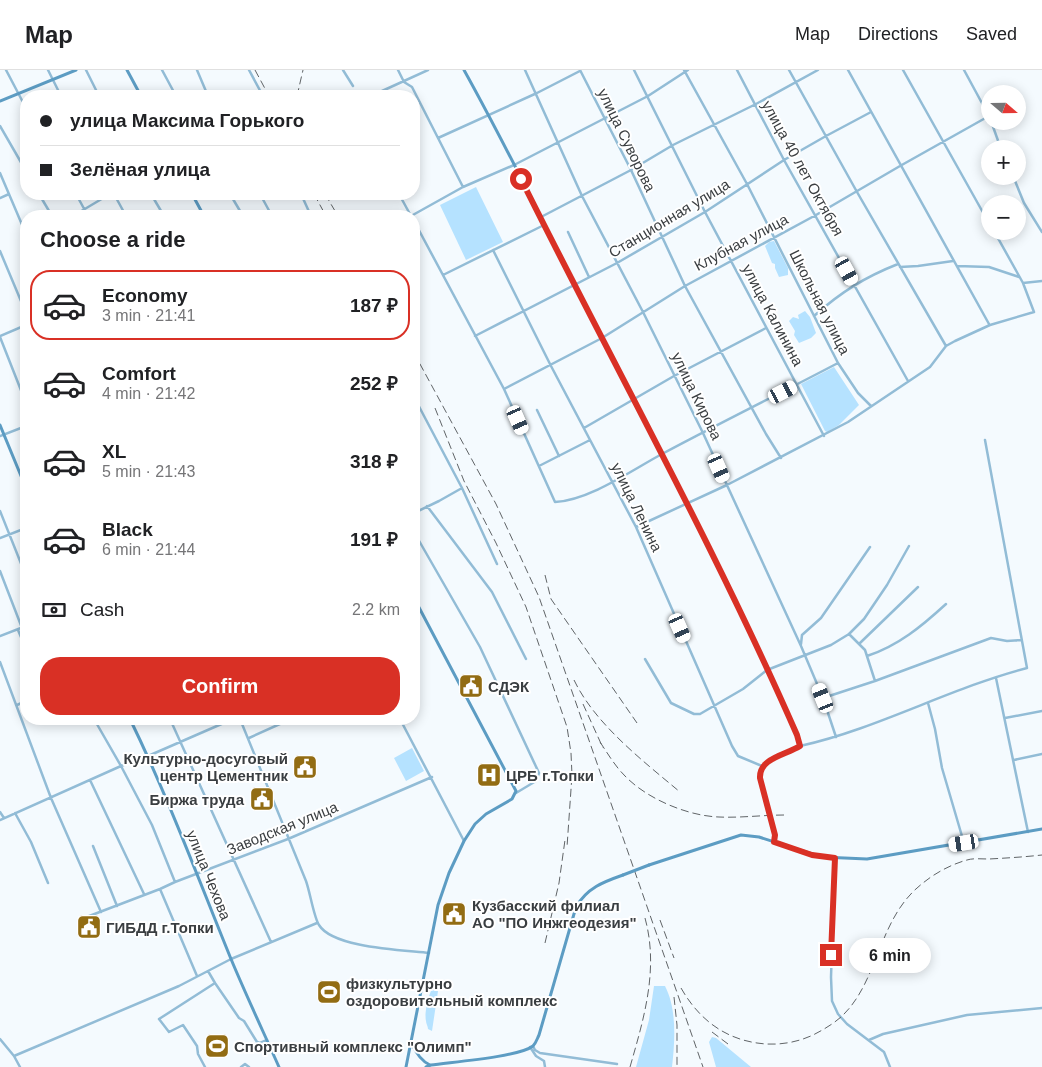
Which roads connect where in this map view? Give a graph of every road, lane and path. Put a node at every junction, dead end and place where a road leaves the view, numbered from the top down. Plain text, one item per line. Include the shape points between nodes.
1 (6, 70) edge
2 (48, 70) edge
3 (76, 70) edge
4 (86, 70) edge
5 (127, 70) edge
6 (162, 70) edge
7 (197, 70) edge
8 (249, 70) edge
9 (344, 70) edge
10 (398, 70) edge
11 (428, 70) edge
12 (464, 70) edge
13 (525, 70) edge
14 (581, 70) edge
15 (634, 70) edge
16 (737, 70) edge
17 (789, 70) edge
18 (818, 70) edge
19 (848, 70) edge
20 (903, 70) edge
21 (964, 70) edge
22 (686, 71) edge
23 (52, 80) junction
24 (404, 82) junction
25 (796, 83) junction
26 (353, 86) dead end
27 (28, 90) edge
28 (58, 90) edge
29 (96, 90) edge
30 (138, 90) edge
31 (173, 90) edge
32 (205, 90) edge
33 (259, 90) edge
34 (386, 90) edge
35 (414, 90) edge
36 (537, 93) junction
37 (18, 94) junction
38 (648, 96) junction
39 (20, 98) edge
40 (0, 101) edge
41 (981, 101) edge
42 (420, 103) edge
43 (756, 104) junction
44 (871, 112) junction
45 (489, 115) junction
46 (605, 117) junction
47 (981, 122) edge
48 (715, 125) junction
49 (0, 126) edge
50 (826, 136) junction
51 (438, 138) junction
52 (558, 142) junction
53 (943, 143) junction
54 (673, 145) junction
55 (784, 160) junction
56 (20, 161) edge
57 (514, 165) junction
58 (900, 166) junction
59 (631, 170) junction
60 (0, 173) edge
61 (747, 184) junction
62 (1017, 185) edge
63 (464, 187) junction
64 (856, 192) junction
65 (9, 194) junction
66 (582, 196) junction
67 (0, 198) edge
68 (79, 200) edge
69 (101, 200) edge
70 (981, 209) edge
71 (85, 210) joint
72 (420, 211) edge
73 (705, 212) junction
74 (816, 215) junction
75 (540, 217) junction
76 (20, 220) edge
77 (544, 225) junction
78 (420, 232) edge
79 (568, 232) dead end
80 (1042, 232) edge
81 (661, 237) junction
82 (774, 237) junction
83 (999, 240) edge
84 (493, 250) junction
85 (0, 251) edge
86 (731, 260) junction
87 (954, 261) junction
88 (617, 263) junction
89 (899, 266) junction
90 (957, 266) junction
91 (443, 275) junction
92 (589, 277) junction
93 (1020, 277) junction
94 (1042, 281) edge
95 (1024, 283) junction
96 (574, 285) junction
97 (855, 285) junction
98 (685, 286) junction
99 (20, 299) edge
100 (524, 309) junction
101 (643, 312) junction
102 (814, 316) junction
103 (990, 325) junction
104 (20, 328) edge
105 (766, 328) junction
106 (0, 336) edge
107 (475, 336) junction
108 (602, 338) junction
109 (946, 346) junction
110 (722, 352) junction
111 (838, 364) junction
112 (551, 366) junction
113 (674, 376) junction
114 (908, 381) junction
115 (798, 384) junction
116 (20, 387) edge
117 (504, 389) junction
118 (633, 400) junction
119 (871, 406) junction
120 (420, 408) edge
121 (752, 408) junction
122 (537, 410) dead end
123 (0, 425) edge
124 (20, 428) edge
125 (584, 428) junction
126 (703, 433) junction
127 (2, 435) edge
128 (824, 436) junction
129 (590, 440) junction
130 (985, 440) dead end
131 (662, 454) junction
132 (559, 456) junction
133 (781, 458) junction
134 (539, 466) junction
135 (20, 475) edge
136 (612, 481) junction
137 (727, 485) junction
138 (462, 488) junction
139 (686, 503) junction
140 (428, 506) junction
141 (420, 509) edge
142 (0, 511) edge
143 (636, 527) junction
144 (20, 530) edge
145 (9, 535) junction
146 (0, 538) edge
147 (420, 542) edge
148 (909, 546) dead end
149 (870, 547) dead end
150 (20, 562) edge
151 (498, 564) dead end
152 (0, 571) edge
153 (918, 587) dead end
154 (946, 604) dead end
155 (420, 609) edge
156 (20, 623) edge
157 (18, 630) joint
158 (849, 634) junction
159 (20, 635) edge
160 (0, 636) edge
161 (1022, 640) junction
162 (860, 643) junction
163 (801, 646) junction
164 (805, 655) junction
165 (867, 656) junction
166 (526, 659) dead end
167 (645, 659) dead end
168 (0, 662) edge
169 (767, 670) junction
170 (996, 678) junction
171 (876, 681) junction
172 (823, 698) junction
173 (928, 702) junction
174 (20, 704) edge
175 (17, 705) junction
176 (714, 706) junction
177 (1042, 711) edge
178 (20, 713) edge
179 (1005, 718) junction
180 (24, 725) edge
181 (97, 725) edge
182 (133, 725) edge
183 (173, 725) edge
184 (219, 725) edge
185 (243, 725) edge
186 (278, 725) edge
187 (403, 725) edge
188 (836, 737) junction
189 (249, 738) junction
190 (180, 742) junction
191 (800, 746) junction
192 (1042, 754) edge
193 (148, 756) junction
194 (1014, 760) junction
195 (121, 766) junction
196 (762, 766) junction
197 (432, 777) junction
198 (90, 780) junction
199 (515, 793) junction
200 (51, 798) junction
201 (0, 812) edge
202 (15, 813) junction
203 (2, 819) edge
204 (1042, 829) edge
205 (1028, 832) junction
206 (775, 835) junction
207 (288, 839) junction
208 (464, 841) junction
209 (774, 842) junction
210 (964, 843) junction
211 (93, 846) dead end
212 (785, 846) junction
213 (835, 858) junction
214 (234, 859) junction
215 (198, 874) junction
216 (175, 882) junction
217 (48, 883) dead end
218 (160, 889) junction
219 (144, 894) junction
220 (117, 906) junction
221 (101, 912) junction
222 (84, 918) dead end
223 (317, 923) junction
224 (271, 942) junction
225 (429, 952) junction
226 (231, 959) junction
227 (208, 971) junction
228 (197, 976) junction
229 (215, 983) junction
230 (1042, 1008) edge
231 (0, 1039) edge
232 (267, 1040) junction
233 (869, 1040) junction
234 (412, 1042) junction
235 (531, 1047) junction
236 (14, 1056) junction
237 (617, 1064) dead end
238 (431, 1065) junction
239 (20, 1067) edge
240 (205, 1067) edge
241 (241, 1067) edge
242 (249, 1067) edge
243 (279, 1067) edge
244 (406, 1067) edge
245 (426, 1067) edge
246 (544, 1067) edge
247 (890, 1067) edge

1 - 37 street
2 - 23 street
3 - 23 street
4 - 29 street
5 - 30 street
6 - 31 street
7 - 32 street
8 - 33 street
9 - 26 street
10 - 24 street
11 - 24 street
12 - 45 street
13 - 36 street, улица Кирова
14 - 36 street
14 - 46 street, улица Суворова
15 - 38 street, улица Калинина
16 - 43 street, улица 40 лет Октября
17 - 25 street
18 - 25 street
19 - 44 street
20 - 53 street
21 - 41 street
22 - 38 street
22 - 48 street, Школьная улица
23 - 27 street
23 - 28 street
24 - 34 street
24 - 35 street
25 - 43 street
25 - 50 street
36 - 45 street
36 - 52 street, улица Кирова
37 - 39 street
37 - 40 street
38 - 46 street
38 - 54 street, улица Калинина
42 - 51 street
43 - 48 street
43 - 55 street, улица 40 лет Октября
44 - 50 street, Станционная улица
44 - 58 street
45 - 51 street
45 - 57 street
46 - 52 street
46 - 59 street, улица Суворова
47 - 53 street, Клубная улица
48 - 54 street
48 - 61 street, Школьная улица
49 - 56 street
50 - 55 street, Станционная улица
50 - 64 street
51 - 63 street
52 - 57 street
52 - 66 street, улица Кирова
53 - 58 street, Клубная улица
53 - 70 street
54 - 59 street
54 - 73 street, улица Калинина
55 - 61 street, Станционная улица
55 - 74 street, улица 40 лет Октября
57 - 63 street
57 - 75 street
58 - 64 street, Клубная улица
58 - 87 street
59 - 66 street
59 - 81 street, улица Суворова
60 - 65 street
61 - 73 street, Станционная улица
61 - 82 street, Школьная улица
62 - 80 street
63 - 72 street
64 - 74 street, Клубная улица
64 - 89 street
65 - 67 street
65 - 76 street
66 - 75 street
66 - 88 street, улица Кирова
68 - 71 street
69 - 71 street
73 - 81 street, Станционная улица
73 - 86 street, улица Калинина
74 - 82 street, Клубная улица
74 - 97 street, улица 40 лет Октября
75 - 77 street
77 - 84 street
77 - 96 street
78 - 91 street
79 - 92 street
81 - 88 street, Станционная улица
81 - 98 street, улица Суворова
82 - 86 street, Клубная улица
82 - 102 street, Школьная улица
83 - 93 street
84 - 91 street
84 - 100 street, улица Ленина
85 - 99 street
86 - 98 street, Клубная улица
86 - 105 street, улица Калинина
87 - 89 street
87 - 90 street
88 - 92 street, Станционная улица
88 - 101 street, улица Кирова
89 - 97 street
89 - 109 street
90 - 93 street via 989,267
90 - 103 street
91 - 107 street
92 - 96 street, Станционная улица
93 - 95 street
94 - 95 street
95 - 103 street via 1034,312
96 - 100 street, Станционная улица
96 - 108 street
97 - 102 street
97 - 114 street, улица 40 лет Октября
98 - 101 street, Клубная улица
98 - 110 street, улица Суворова
100 - 107 street, Станционная улица
100 - 112 street, улица Ленина
101 - 108 street, Клубная улица
101 - 113 street, улица Кирова
102 - 111 street, Школьная улица
103 - 109 street
104 - 106 street
105 - 110 street
105 - 115 street, улица Калинина
106 - 116 street
107 - 117 street
108 - 112 street, Клубная улица
108 - 118 street
109 - 114 street via 930,367
110 - 113 street
110 - 121 street, улица Суворова
111 - 115 street
111 - 119 street, Школьная улица
112 - 117 street, Клубная улица
112 - 125 street, улица Ленина
113 - 118 street
113 - 126 street, улица Кирова
114 - 119 street
115 - 121 street
115 - 128 street, улица Калинина
117 - 134 street
118 - 125 street
118 - 131 street
119 - 128 street
120 - 138 street
121 - 126 street
121 - 133 street, улица Суворова
122 - 132 street
123 - 127 street
124 - 127 street
125 - 129 street, улица Ленина
126 - 131 street
126 - 137 street, улица Кирова
127 - 135 street
128 - 133 street
129 - 132 street
129 - 136 street, улица Ленина
130 - 161 street
131 - 136 street
131 - 139 street
132 - 134 street
133 - 137 street
134 - 136 street via 555,502 576,498
136 - 143 street, улица Ленина
137 - 139 street
137 - 163 street, улица Кирова
138 - 140 street
138 - 151 street
139 - 143 street
139 - 169 street
140 - 141 street
140 - 166 street via 492,592
142 - 145 street
143 - 176 street, улица Ленина
144 - 145 street
145 - 146 street
145 - 150 street
147 - 199 street via 480,647 538,773 536,781
148 - 158 street via 864,619
149 - 163 street via 821,618 802,635
152 - 156 street
153 - 162 street
154 - 165 street via 908,636
155 - 199 street
157 - 159 street
157 - 160 street
158 - 162 street
158 - 164 street via 832,645
161 - 170 street via 1027,668
161 - 171 street via 1007,642 991,638
162 - 165 street
163 - 164 street, улица Кирова
164 - 169 street
164 - 172 street, улица Кирова
165 - 171 street
167 - 176 street via 671,703 697,715
168 - 175 street
169 - 176 street
169 - 191 street
170 - 173 street
170 - 179 street
171 - 172 street
172 - 188 street, улица Кирова
173 - 188 street
173 - 210 street via 942,768
174 - 175 street
175 - 178 street
176 - 196 street, улица Ленина via 736,754
177 - 179 street
179 - 194 street
180 - 200 street
181 - 195 street
182 - 193 street, улица Чехова
183 - 190 street
184 - 190 street
185 - 189 street
186 - 189 street
187 - 197 street
188 - 191 street
189 - 207 street
190 - 193 street
190 - 214 street
191 - 196 street
192 - 194 street
193 - 195 street
193 - 215 street, улица Чехова
194 - 205 street
195 - 198 street
195 - 216 street via 152,825
196 - 206 street via 760,778
197 - 207 street, Заводская улица
197 - 208 street
198 - 200 street
198 - 219 street
199 - 208 street via 512,799 483,817
200 - 202 street
200 - 221 street
201 - 203 street
202 - 203 street
202 - 217 street
204 - 205 street
205 - 210 street
206 - 209 street
206 - 212 street
207 - 214 street, Заводская улица
207 - 223 street via 311,896
208 - 225 street via 443,889
209 - 212 street
209 - 235 street, bridge via 740,836 649,865 596,886 586,894 576,906 539,1035
210 - 213 street via 867,859
211 - 220 street
212 - 213 street
213 - 233 street via 832,1001 838,1014
214 - 215 street, Заводская улица
214 - 224 street
215 - 216 street, Заводская улица
215 - 226 street, улица Чехова
216 - 218 street, Заводская улица
218 - 219 street, Заводская улица
218 - 228 street
219 - 220 street, Заводская улица
220 - 221 street, Заводская улица
221 - 222 street, Заводская улица
223 - 224 street
223 - 225 street via 326,933 340,940
224 - 226 street
225 - 234 street
226 - 227 street
226 - 232 street, улица Чехова
227 - 228 street
227 - 229 street
228 - 236 street
229 - 232 street via 257,1042
229 - 240 street via 159,1019 169,1032 183,1025 197,1046
230 - 233 street via 967,1015
231 - 236 street
232 - 243 street, улица Чехова
233 - 247 street via 884,1052
234 - 238 street via 419,1057
234 - 244 street
235 - 237 street via 540,1053
235 - 238 street via 493,1057
235 - 246 street via 544,1062
236 - 239 street
238 - 245 street
241 - 242 street via 246,1064

